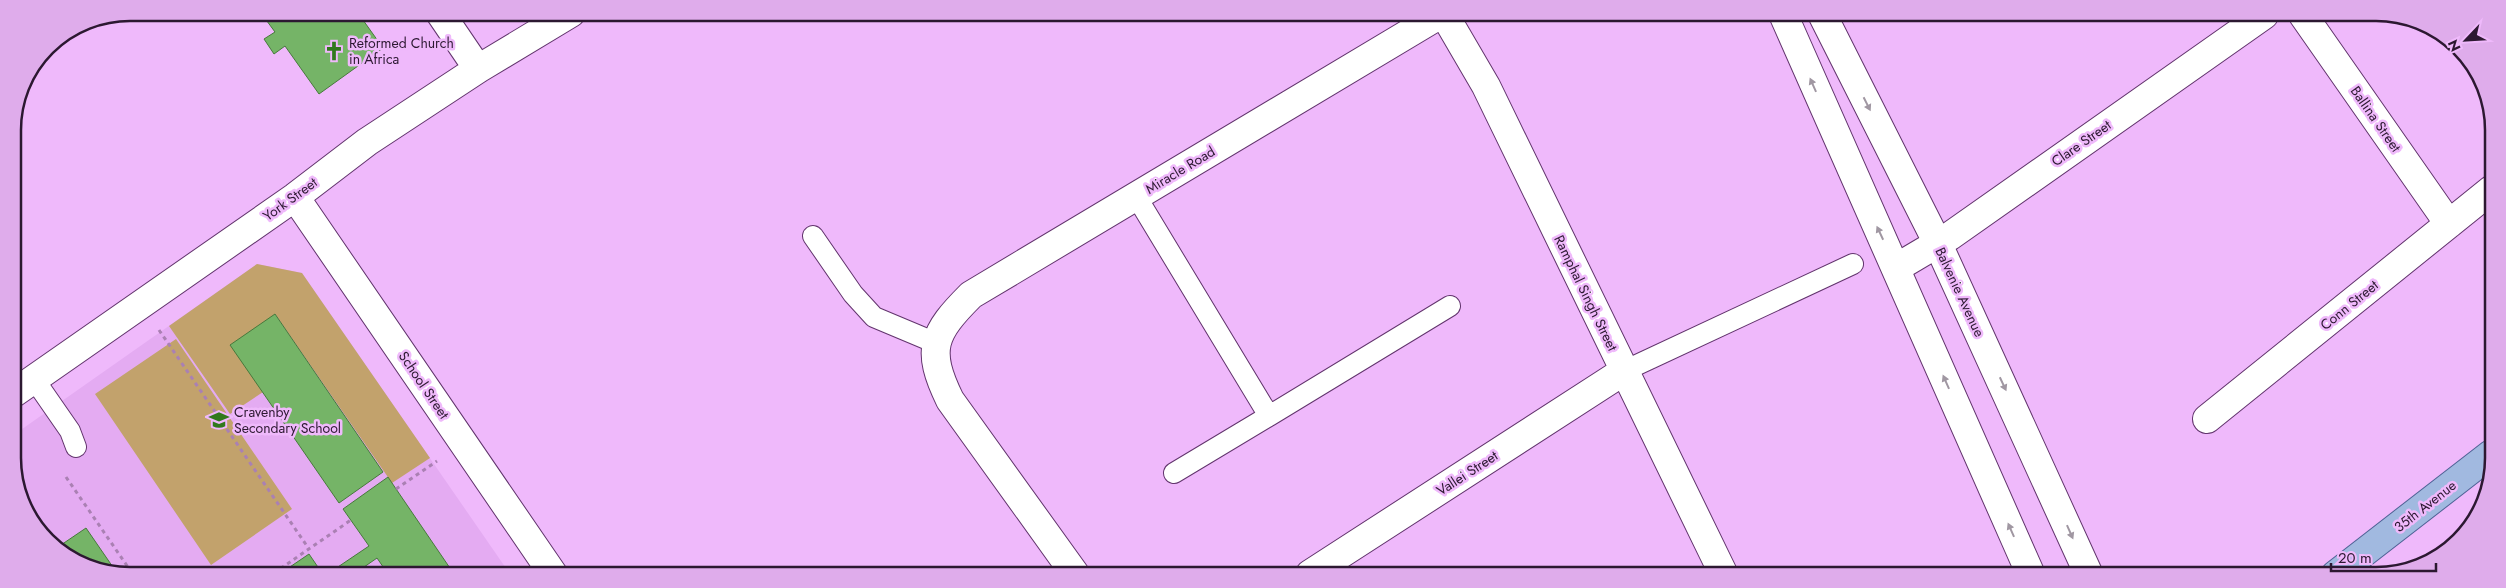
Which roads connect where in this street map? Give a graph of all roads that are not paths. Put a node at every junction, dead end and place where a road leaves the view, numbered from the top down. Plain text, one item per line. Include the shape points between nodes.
1 (445, 21) edge
2 (557, 21) edge
3 (1428, 21) edge
4 (1448, 21) edge
5 (1786, 21) edge
6 (1826, 21) edge
7 (2255, 21) edge
8 (2307, 21) edge
9 (478, 69) junction
10 (2485, 195) edge
11 (1136, 196) junction
12 (294, 197) junction
13 (2450, 224) junction
14 (814, 236) dead end
15 (1938, 244) junction
16 (1853, 264) dead end
17 (1896, 268) junction
18 (1450, 306) dead end
19 (936, 343) junction
20 (1624, 371) junction
21 (24, 386) edge
22 (1269, 416) junction
23 (2207, 419) dead end
24 (76, 447) dead end
25 (2485, 459) edge
26 (1174, 473) dead end
27 (548, 567) edge
28 (1070, 567) edge
29 (1321, 567) edge
30 (1720, 567) edge
31 (2027, 567) edge
32 (2086, 567) edge
33 (2345, 567) edge

1 - 9 street
2 - 9 street, York Street
3 - 11 street, Miracle Road
4 - 20 street, Ramphal Singh Street via 1486,86
17 -> 5 street
6 -> 15 street, Balvenie Avenue
7 - 15 street, Clare Street
8 - 13 street, Ballina Street
9 - 12 street, York Street via 367,142
10 - 13 street, Conn Street
11 - 19 street, Miracle Road via 971,295 942,327
11 - 22 lane
12 - 21 street, York Street
12 - 27 street, School Street
13 - 23 street, Conn Street
14 - 19 lane via 874,317
15 - 17 street, Clare Street
15 -> 32 street, Balvenie Avenue
16 - 20 lane
31 -> 17 street
18 - 22 lane
19 - 28 street, Miracle Road via 934,357 937,370 950,400
20 - 29 street, Vallei Street
20 - 30 street, Ramphal Singh Street
21 - 24 lane via 70,431
22 - 26 lane
25 - 33 main road, 35th Avenue

